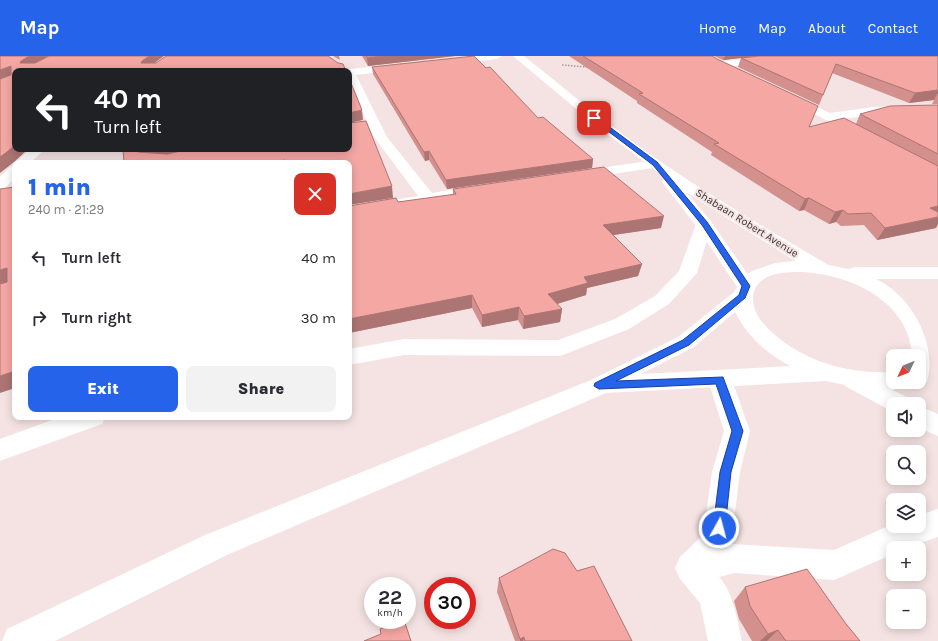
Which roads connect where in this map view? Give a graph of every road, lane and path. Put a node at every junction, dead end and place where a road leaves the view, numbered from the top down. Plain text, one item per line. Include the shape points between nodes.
1 (497, 56) edge
2 (518, 56) edge
3 (794, 56) edge
4 (435, 63) edge
5 (412, 66) edge
6 (529, 66) junction
7 (590, 67) edge
8 (352, 71) edge
9 (743, 76) edge
10 (352, 80) edge
11 (782, 94) edge
12 (938, 109) edge
13 (830, 117) junction
14 (376, 124) junction
15 (362, 126) edge
16 (876, 143) edge
17 (35, 152) edge
18 (25, 160) edge
19 (655, 164) junction
20 (12, 173) edge
21 (563, 177) edge
22 (0, 185) edge
23 (496, 188) edge
24 (12, 192) edge
25 (0, 194) edge
26 (428, 198) junction
27 (352, 211) edge
28 (704, 224) junction
29 (820, 268) junction
30 (842, 273) junction
31 (938, 273) edge
32 (744, 291) junction
33 (938, 348) edge
34 (352, 356) edge
35 (926, 371) edge
36 (828, 373) junction
37 (720, 380) junction
38 (854, 380) junction
39 (886, 382) edge
40 (599, 386) junction
41 (886, 397) edge
42 (85, 420) edge
43 (926, 420) edge
44 (938, 426) edge
45 (0, 450) edge
46 (938, 523) edge
47 (691, 568) junction
48 (19, 641) edge
49 (725, 641) edge

1 - 4 main road
2 - 6 main road, Shabaan Robert Avenue
3 - 9 main road via 714,62
5 - 8 main road
6 - 7 path via 556,64
6 - 19 main road, Shabaan Robert Avenue
10 - 14 main road
11 - 13 main road
12 - 13 main road via 873,111
13 - 16 main road
14 - 15 main road
14 - 26 main road via 381,137
17 - 18 main road
19 - 21 main road
19 - 28 main road, Shabaan Robert Avenue
19 - 29 main road, Shabaan Robert Avenue via 736,219
20 - 22 main road
23 - 26 main road
24 - 25 main road
26 - 27 main road
28 - 32 main road, Shabaan Robert Avenue
28 - 34 main road via 688,273 662,300 622,324 560,348 404,347
29 - 30 main road
29 - 32 main road via 800,266 772,270 754,277
30 - 31 main road
30 - 33 main road via 863,280 902,300 926,322
32 - 36 main road, Shabaan Robert Avenue via 744,309 763,336 780,350
32 - 40 main road via 686,342
33 - 35 main road via 932,366
36 - 37 main road
36 - 38 main road
37 - 40 main road
37 - 47 main road via 737,431 726,472 717,542
38 - 39 main road
38 - 41 main road
40 - 48 main road via 216,545
42 - 45 main road
43 - 44 main road
46 - 47 main road via 913,530 834,565 735,558
47 - 49 main road via 714,596

